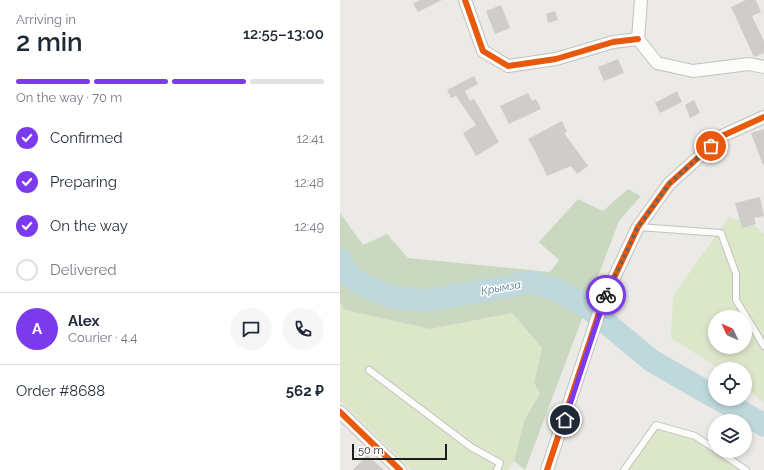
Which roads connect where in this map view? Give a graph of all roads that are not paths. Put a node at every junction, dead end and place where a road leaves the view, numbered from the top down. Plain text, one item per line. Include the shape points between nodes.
1 (465, 0) edge
2 (641, 0) edge
3 (638, 39) junction
4 (764, 67) edge
5 (764, 117) edge
6 (638, 227) junction
7 (764, 346) edge
8 (369, 370) dead end
9 (340, 412) edge
10 (708, 444) edge
11 (728, 458) edge
12 (400, 470) edge
13 (497, 470) edge
14 (547, 470) edge
15 (624, 470) edge
16 (746, 470) edge

1 - 3 street via 483,51 508,66 556,59 613,42
2 - 3 street
3 - 4 street via 657,63 693,71 749,64
5 - 6 street via 722,136 669,184
6 - 7 lane via 721,233 736,274 736,300
6 - 14 street via 603,301
8 - 13 lane via 471,447 500,463
9 - 12 street
10 - 15 lane via 695,436 656,424
11 - 16 lane

